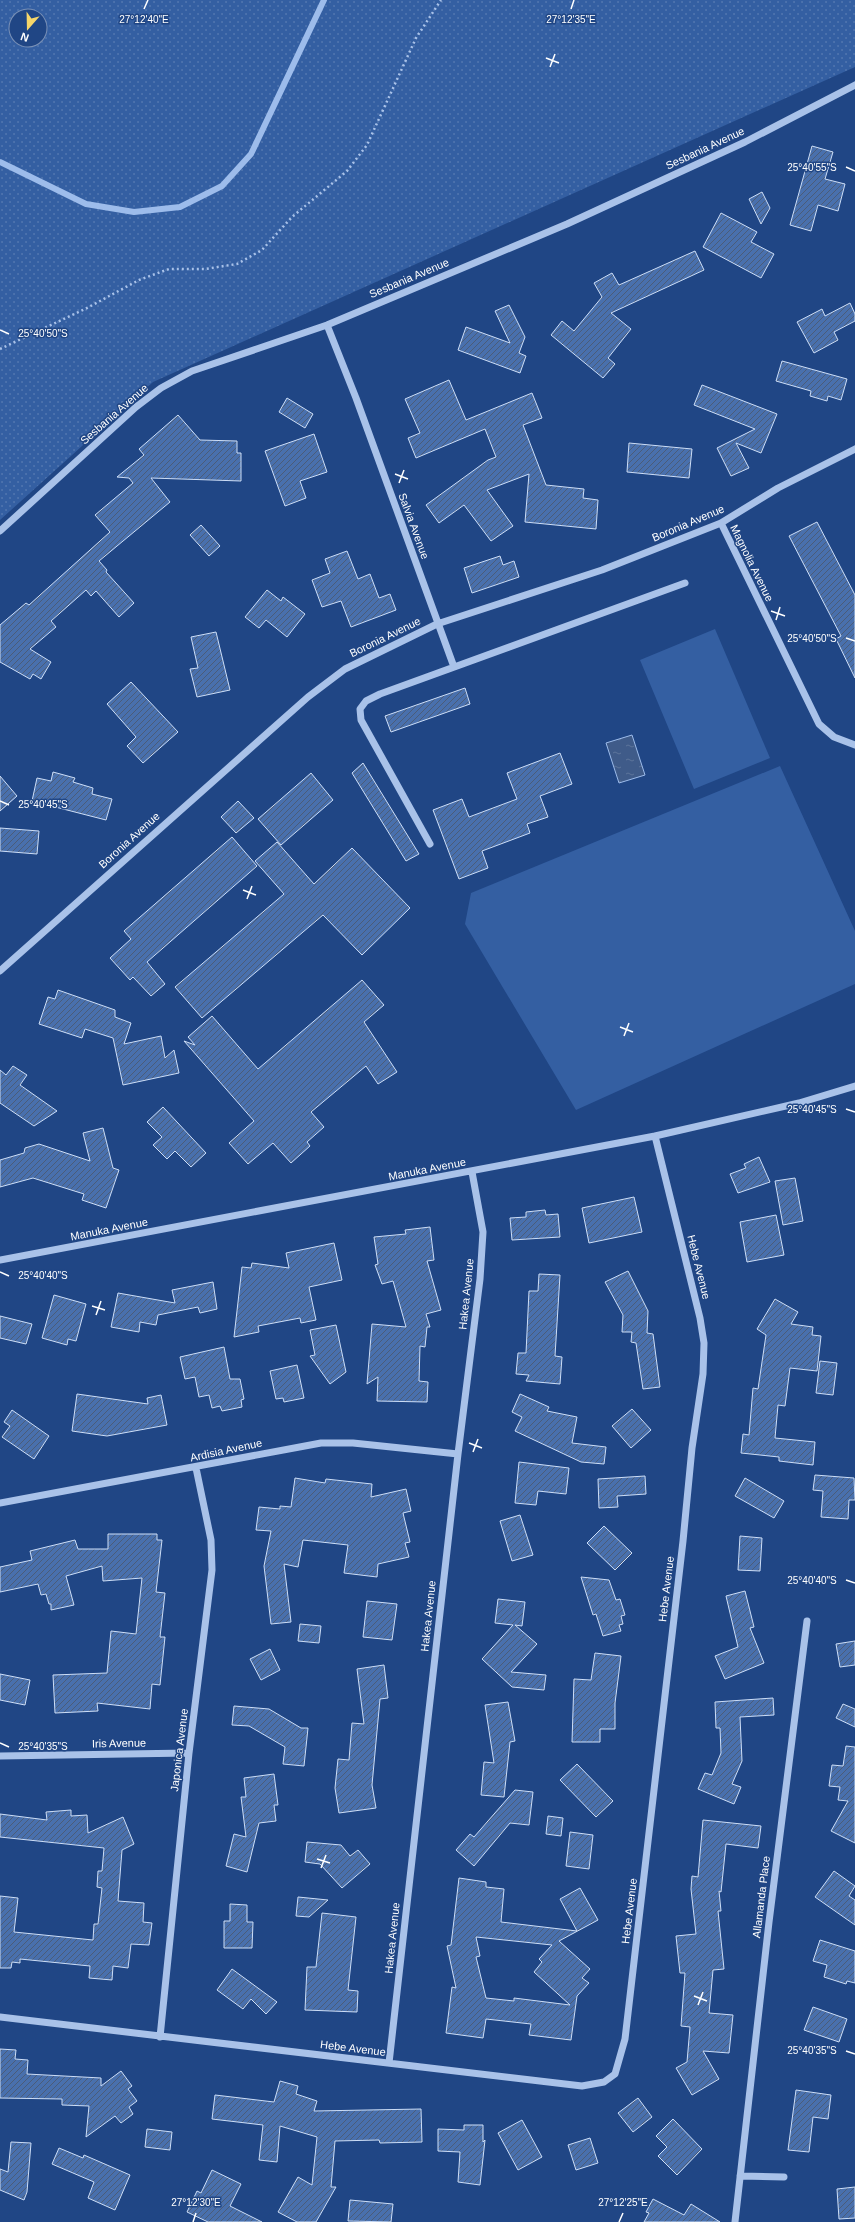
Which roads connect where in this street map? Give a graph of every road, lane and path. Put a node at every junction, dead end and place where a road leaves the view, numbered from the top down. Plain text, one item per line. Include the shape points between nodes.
1 (441, 0) edge
2 (855, 85) edge
3 (327, 325) junction
4 (0, 349) edge
5 (855, 449) edge
6 (721, 523) junction
7 (0, 530) edge
8 (686, 583) dead end
9 (437, 624) junction
10 (454, 668) junction
11 (855, 746) edge
12 (430, 844) dead end
13 (0, 971) edge
14 (855, 1086) edge
15 (655, 1136) junction
16 (472, 1172) junction
17 (0, 1260) edge
18 (458, 1454) junction
19 (196, 1468) junction
20 (0, 1503) edge
21 (808, 1621) dead end
22 (189, 1753) junction
23 (0, 1756) edge
24 (0, 2018) edge
25 (160, 2036) junction
26 (389, 2063) junction
27 (740, 2176) junction
28 (784, 2177) dead end
29 (735, 2222) edge

1 - 4 path via 416,38 367,145 347,171 292,217 262,250 236,264 205,269 169,269 139,280
2 - 3 street, Sesbania Avenue via 745,142 567,224
3 - 7 street, Sesbania Avenue via 192,371 160,388
3 - 9 street, Salvia Avenue via 356,398
5 - 6 street, Boronia Avenue via 778,488
6 - 9 street, Boronia Avenue via 602,570
6 - 11 street, Magnolia Avenue via 819,724 834,737
8 - 10 street
9 - 10 street, Salvia Avenue
9 - 13 street, Boronia Avenue via 345,669 308,697
10 - 12 street via 380,694 366,701 360,709 360,720
14 - 15 street, Manuka Avenue via 799,1103
15 - 16 street, Manuka Avenue
15 - 26 street, Hebe Avenue via 700,1318 704,1343 703,1374 692,1448 627,2023 620,2058 615,2074 604,2082 582,2086
16 - 17 street, Manuka Avenue
16 - 18 street, Hakea Avenue via 483,1232
18 - 19 street, Ardisia Avenue via 353,1443 320,1443
18 - 26 street, Hakea Avenue
19 - 20 street, Ardisia Avenue
19 - 22 street, Japonica Avenue via 211,1540 212,1570
21 - 27 street, Allamanda Place via 769,1922
22 - 23 street, Iris Avenue
22 - 25 street, Japonica Avenue
24 - 25 street, Hebe Avenue
25 - 26 street, Hebe Avenue
27 - 28 street
27 - 29 street, Allamanda Place

